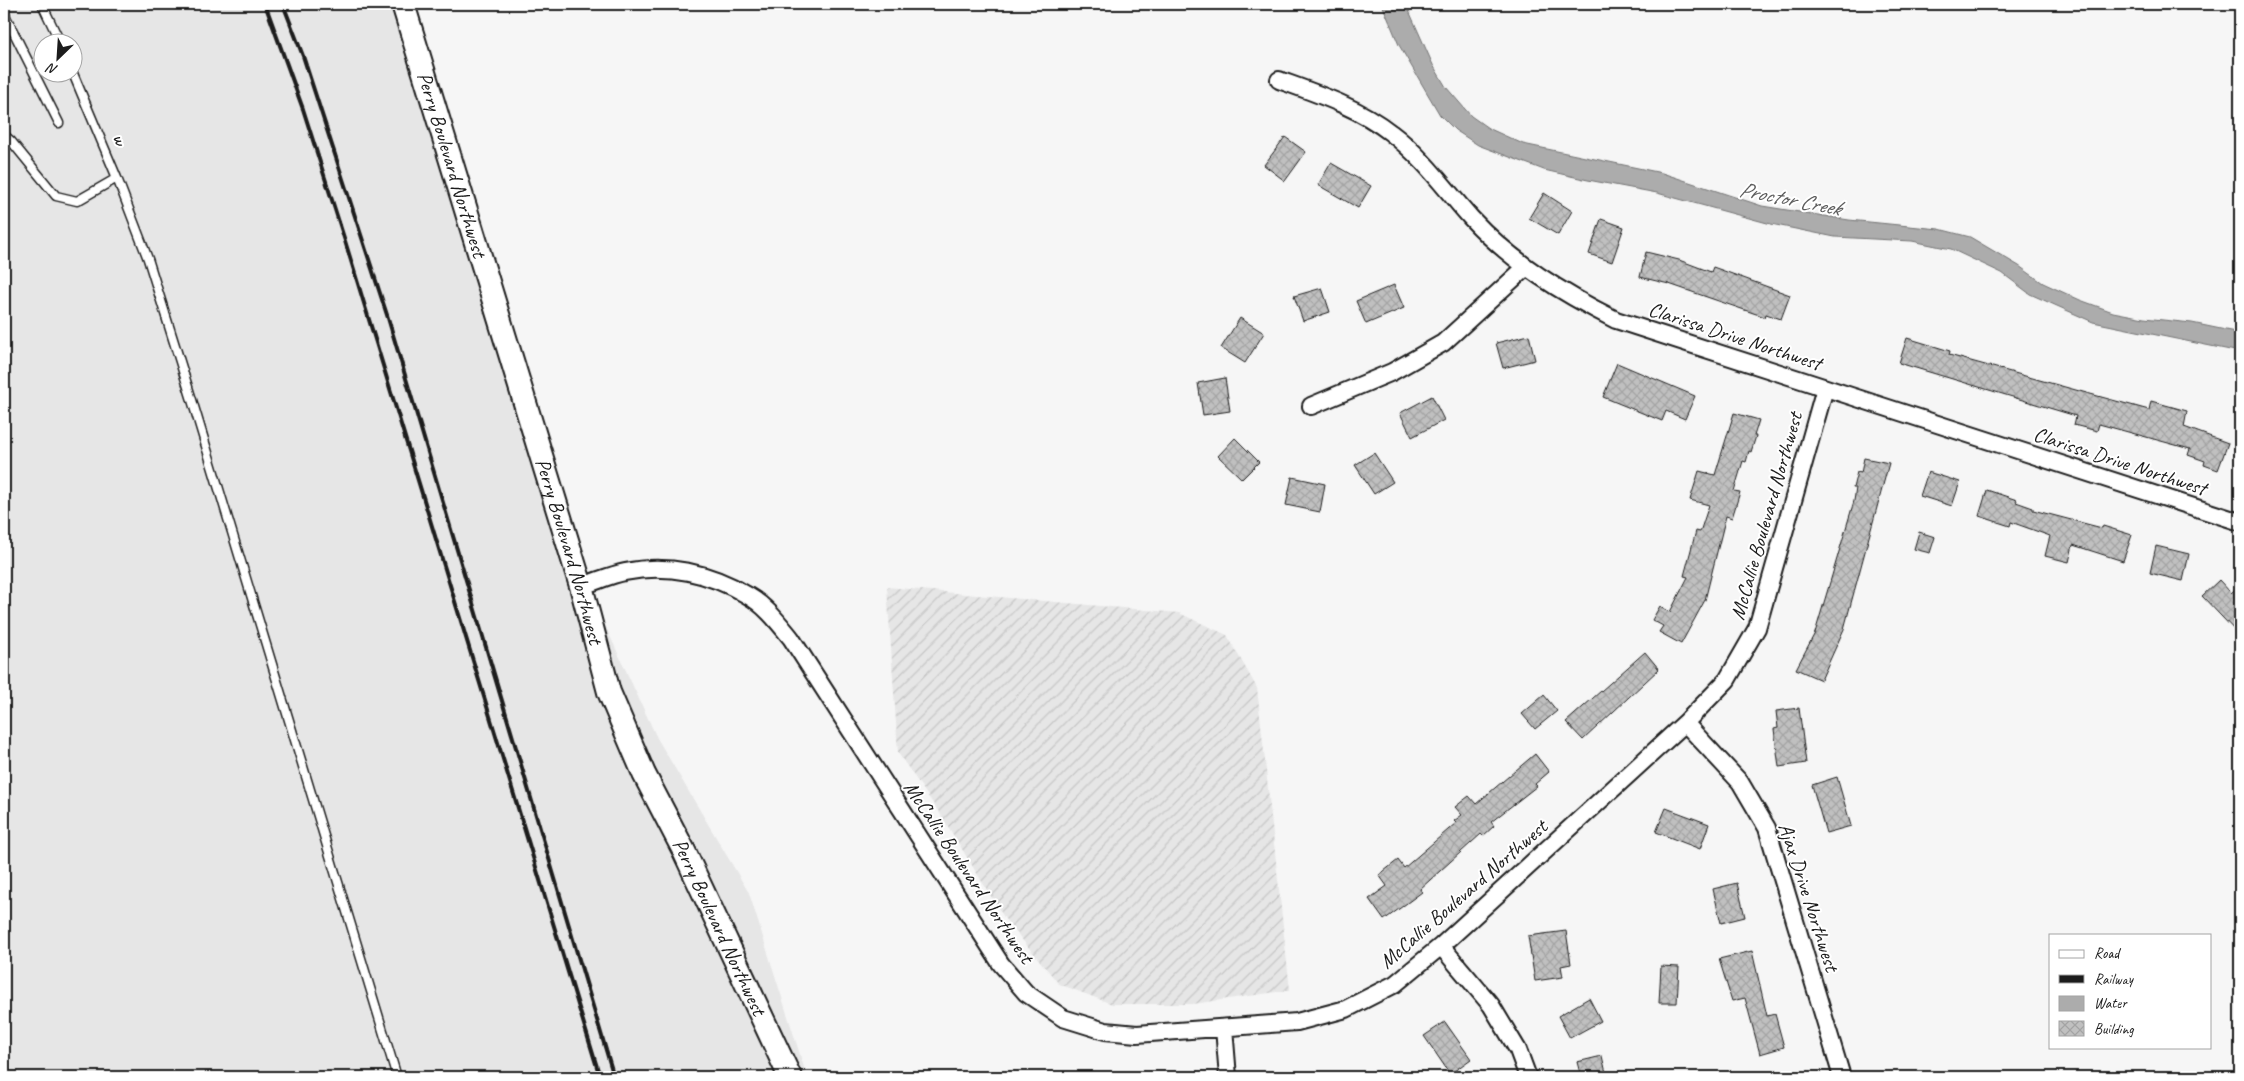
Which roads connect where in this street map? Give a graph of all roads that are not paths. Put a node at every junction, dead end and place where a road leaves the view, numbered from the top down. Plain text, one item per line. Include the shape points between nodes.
1 (42, 4) edge
2 (403, 4) edge
3 (4, 13) edge
4 (55, 32) edge
5 (1279, 80) dead end
6 (77, 82) edge
7 (59, 124) dead end
8 (4, 135) edge
9 (118, 178) junction
10 (1525, 268) junction
11 (1825, 388) junction
12 (1311, 406) dead end
13 (2240, 522) edge
14 (581, 586) junction
15 (1685, 723) junction
16 (1441, 946) junction
17 (1224, 1028) junction
18 (396, 1077) edge
19 (790, 1077) edge
20 (1228, 1077) edge
21 (1528, 1077) edge
22 (1842, 1077) edge

1 - 4 lane
2 - 14 street, Perry Boulevard Northwest
3 - 7 lane
5 - 10 street, Clarissa Drive Northwest via 1337,100 1390,132 1419,157 1472,219
6 - 9 lane, w
8 - 9 lane, w via 56,196 77,201
9 - 18 lane via 148,259 192,400
10 - 11 street, Clarissa Drive Northwest via 1616,320
10 - 12 street via 1443,343 1392,372
11 - 13 street, Clarissa Drive Northwest
11 - 15 street, McCallie Boulevard Northwest via 1757,628 1726,680
14 - 17 street, McCallie Boulevard Northwest via 626,572 670,568 708,576 748,595 770,613 791,638 1001,964 1026,993 1063,1018 1105,1031 1137,1034
14 - 19 street, Perry Boulevard Northwest via 609,692 644,774 683,849
15 - 16 street, McCallie Boulevard Northwest
15 - 22 street, Ajax Drive Northwest via 1740,782 1767,828
16 - 17 street, McCallie Boulevard Northwest via 1395,984 1346,1009 1297,1022
16 - 21 street via 1491,1005 1518,1050
17 - 20 street

